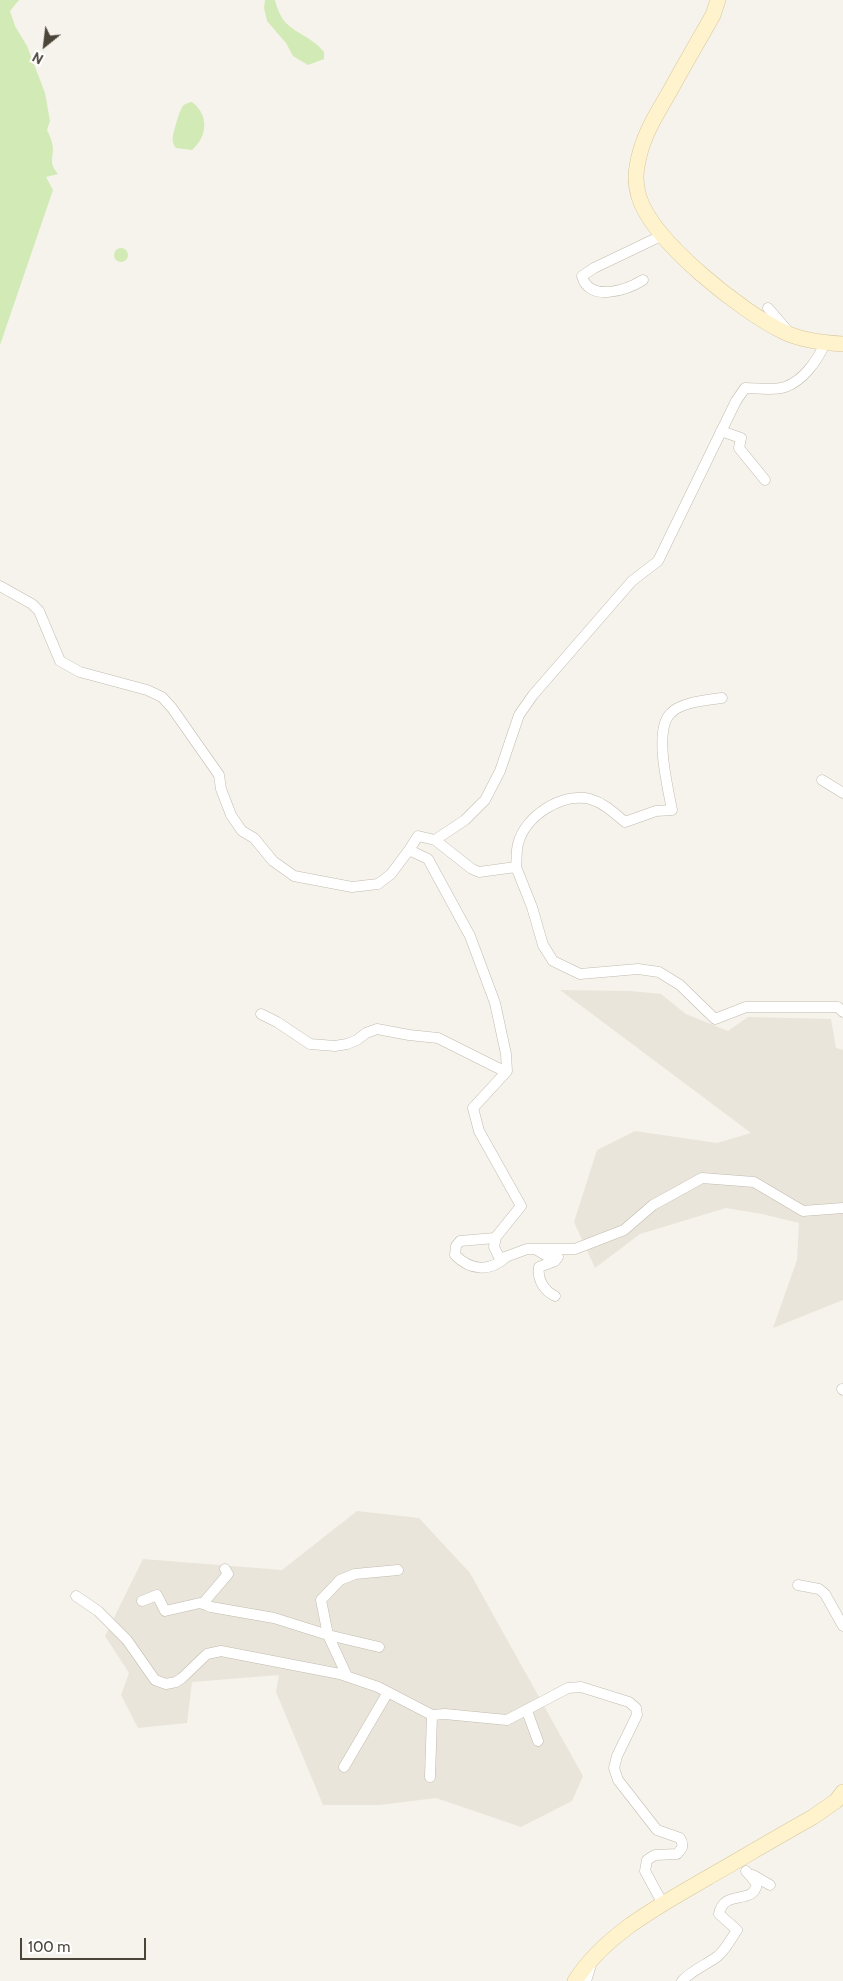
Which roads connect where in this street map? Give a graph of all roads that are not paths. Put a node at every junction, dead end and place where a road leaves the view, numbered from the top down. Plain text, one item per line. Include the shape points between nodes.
1 (718, 0) edge
2 (663, 235) junction
3 (643, 280) dead end
4 (768, 308) dead end
5 (791, 334) junction
6 (824, 343) junction
7 (843, 344) edge
8 (721, 431) junction
9 (765, 480) dead end
10 (0, 586) edge
11 (722, 698) dead end
12 (822, 780) dead end
13 (843, 792) edge
14 (436, 840) junction
15 (409, 850) junction
16 (516, 867) junction
17 (843, 1012) edge
18 (261, 1014) dead end
19 (506, 1072) junction
20 (843, 1208) edge
21 (495, 1238) junction
22 (534, 1249) junction
23 (506, 1257) junction
24 (555, 1296) dead end
25 (224, 1569) dead end
26 (398, 1570) dead end
27 (798, 1586) dead end
28 (76, 1596) dead end
29 (142, 1601) dead end
30 (206, 1605) junction
31 (843, 1626) edge
32 (328, 1635) junction
33 (379, 1647) dead end
34 (348, 1676) junction
35 (388, 1692) junction
36 (527, 1711) junction
37 (432, 1715) junction
38 (538, 1741) dead end
39 (344, 1767) dead end
40 (430, 1777) dead end
41 (843, 1792) edge
42 (739, 1867) junction
43 (770, 1885) dead end
44 (663, 1904) junction
45 (593, 1959) junction
46 (575, 1981) edge
47 (586, 1981) edge
48 (682, 1981) edge

1 - 2 main road via 713,15 644,137 636,167 639,198
2 - 3 street via 582,276 590,288 611,293
2 - 5 main road via 682,256 749,312
4 - 5 street
5 - 6 main road
6 - 7 main road
6 - 8 street via 811,368 786,387 745,388
8 - 9 street via 741,438 739,448
8 - 14 street via 658,561 632,581 533,695 519,715 500,771 485,800 465,820
10 - 15 street via 39,611 60,662 80,672 162,697 219,775 231,816 242,831 254,838 273,861 294,876 352,887 378,884 391,874
11 - 16 street via 694,702 672,711 666,718 662,742 672,810 656,811 625,822 602,804 577,797 566,799 533,819 523,832 518,844
12 - 13 street
14 - 15 street via 418,836
14 - 16 street via 479,872
15 - 19 street via 428,859 470,936 494,1003 506,1054
16 - 17 street via 543,944 553,960 575,972 585,975 638,969 659,972 680,985 715,1018 746,1006 838,1007
18 - 19 street via 310,1044 347,1044 377,1029 438,1038
19 - 21 street via 473,1108 479,1131 521,1206
20 - 22 street via 803,1211 754,1182 702,1178 653,1205 624,1230 575,1249
21 - 23 street via 494,1247 500,1259
21 - 23 street via 460,1241 455,1255 469,1265 489,1268
22 - 23 street
22 - 24 street via 546,1256 558,1257 539,1267 538,1274 542,1285
25 - 30 street via 228,1574 204,1601
26 - 32 street via 355,1574 340,1580 321,1600
27 - 31 street via 818,1589 825,1594
28 - 34 street via 98,1611 127,1640 155,1680 166,1684 182,1678 207,1654 221,1651
29 - 30 street via 157,1595 165,1611 200,1603
30 - 32 street via 274,1618
32 - 33 street
32 - 34 street
34 - 35 street
35 - 37 street
35 - 39 street
36 - 37 street via 507,1720
36 - 38 street
36 - 44 street via 568,1688 581,1687 629,1702 636,1708 637,1715 614,1768 618,1780 657,1830 680,1838 683,1843 677,1854 654,1855 648,1860 645,1871
37 - 40 street
41 - 42 main road via 836,1801
42 - 43 street
42 - 44 main road
42 - 48 street via 757,1884 751,1895 727,1900 720,1906 719,1914 737,1930 726,1948
44 - 45 main road via 612,1940
45 - 46 main road
45 - 47 street

